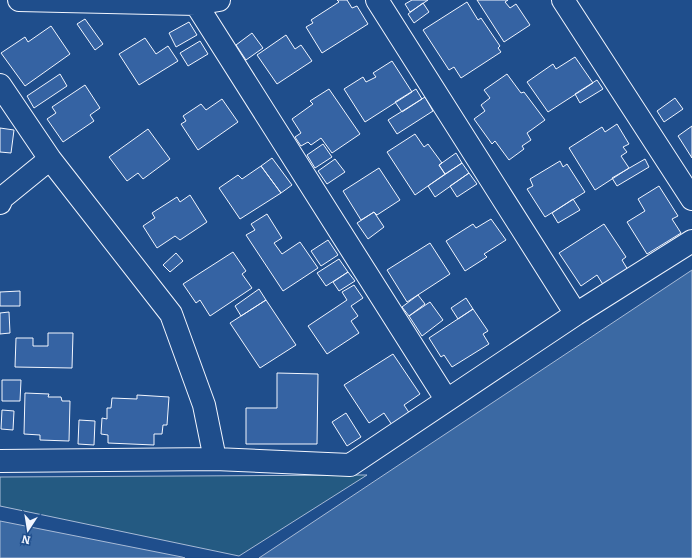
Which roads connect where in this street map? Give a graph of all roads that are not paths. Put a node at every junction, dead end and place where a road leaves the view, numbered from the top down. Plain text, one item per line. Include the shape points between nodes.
1 (19, 0) edge
2 (219, 0) edge
3 (377, 0) edge
4 (563, 0) edge
5 (196, 4) junction
6 (0, 85) edge
7 (50, 159) junction
8 (692, 199) edge
9 (0, 202) edge
10 (692, 241) edge
11 (576, 314) junction
12 (446, 399) junction
13 (214, 459) junction
14 (0, 461) edge

1 - 5 street
2 - 5 street
3 - 11 street
4 - 8 street
5 - 12 street
6 - 7 street
7 - 9 street
7 - 13 street via 170,314 204,405
10 - 11 street
11 - 12 street
12 - 13 street via 350,465
13 - 14 street

